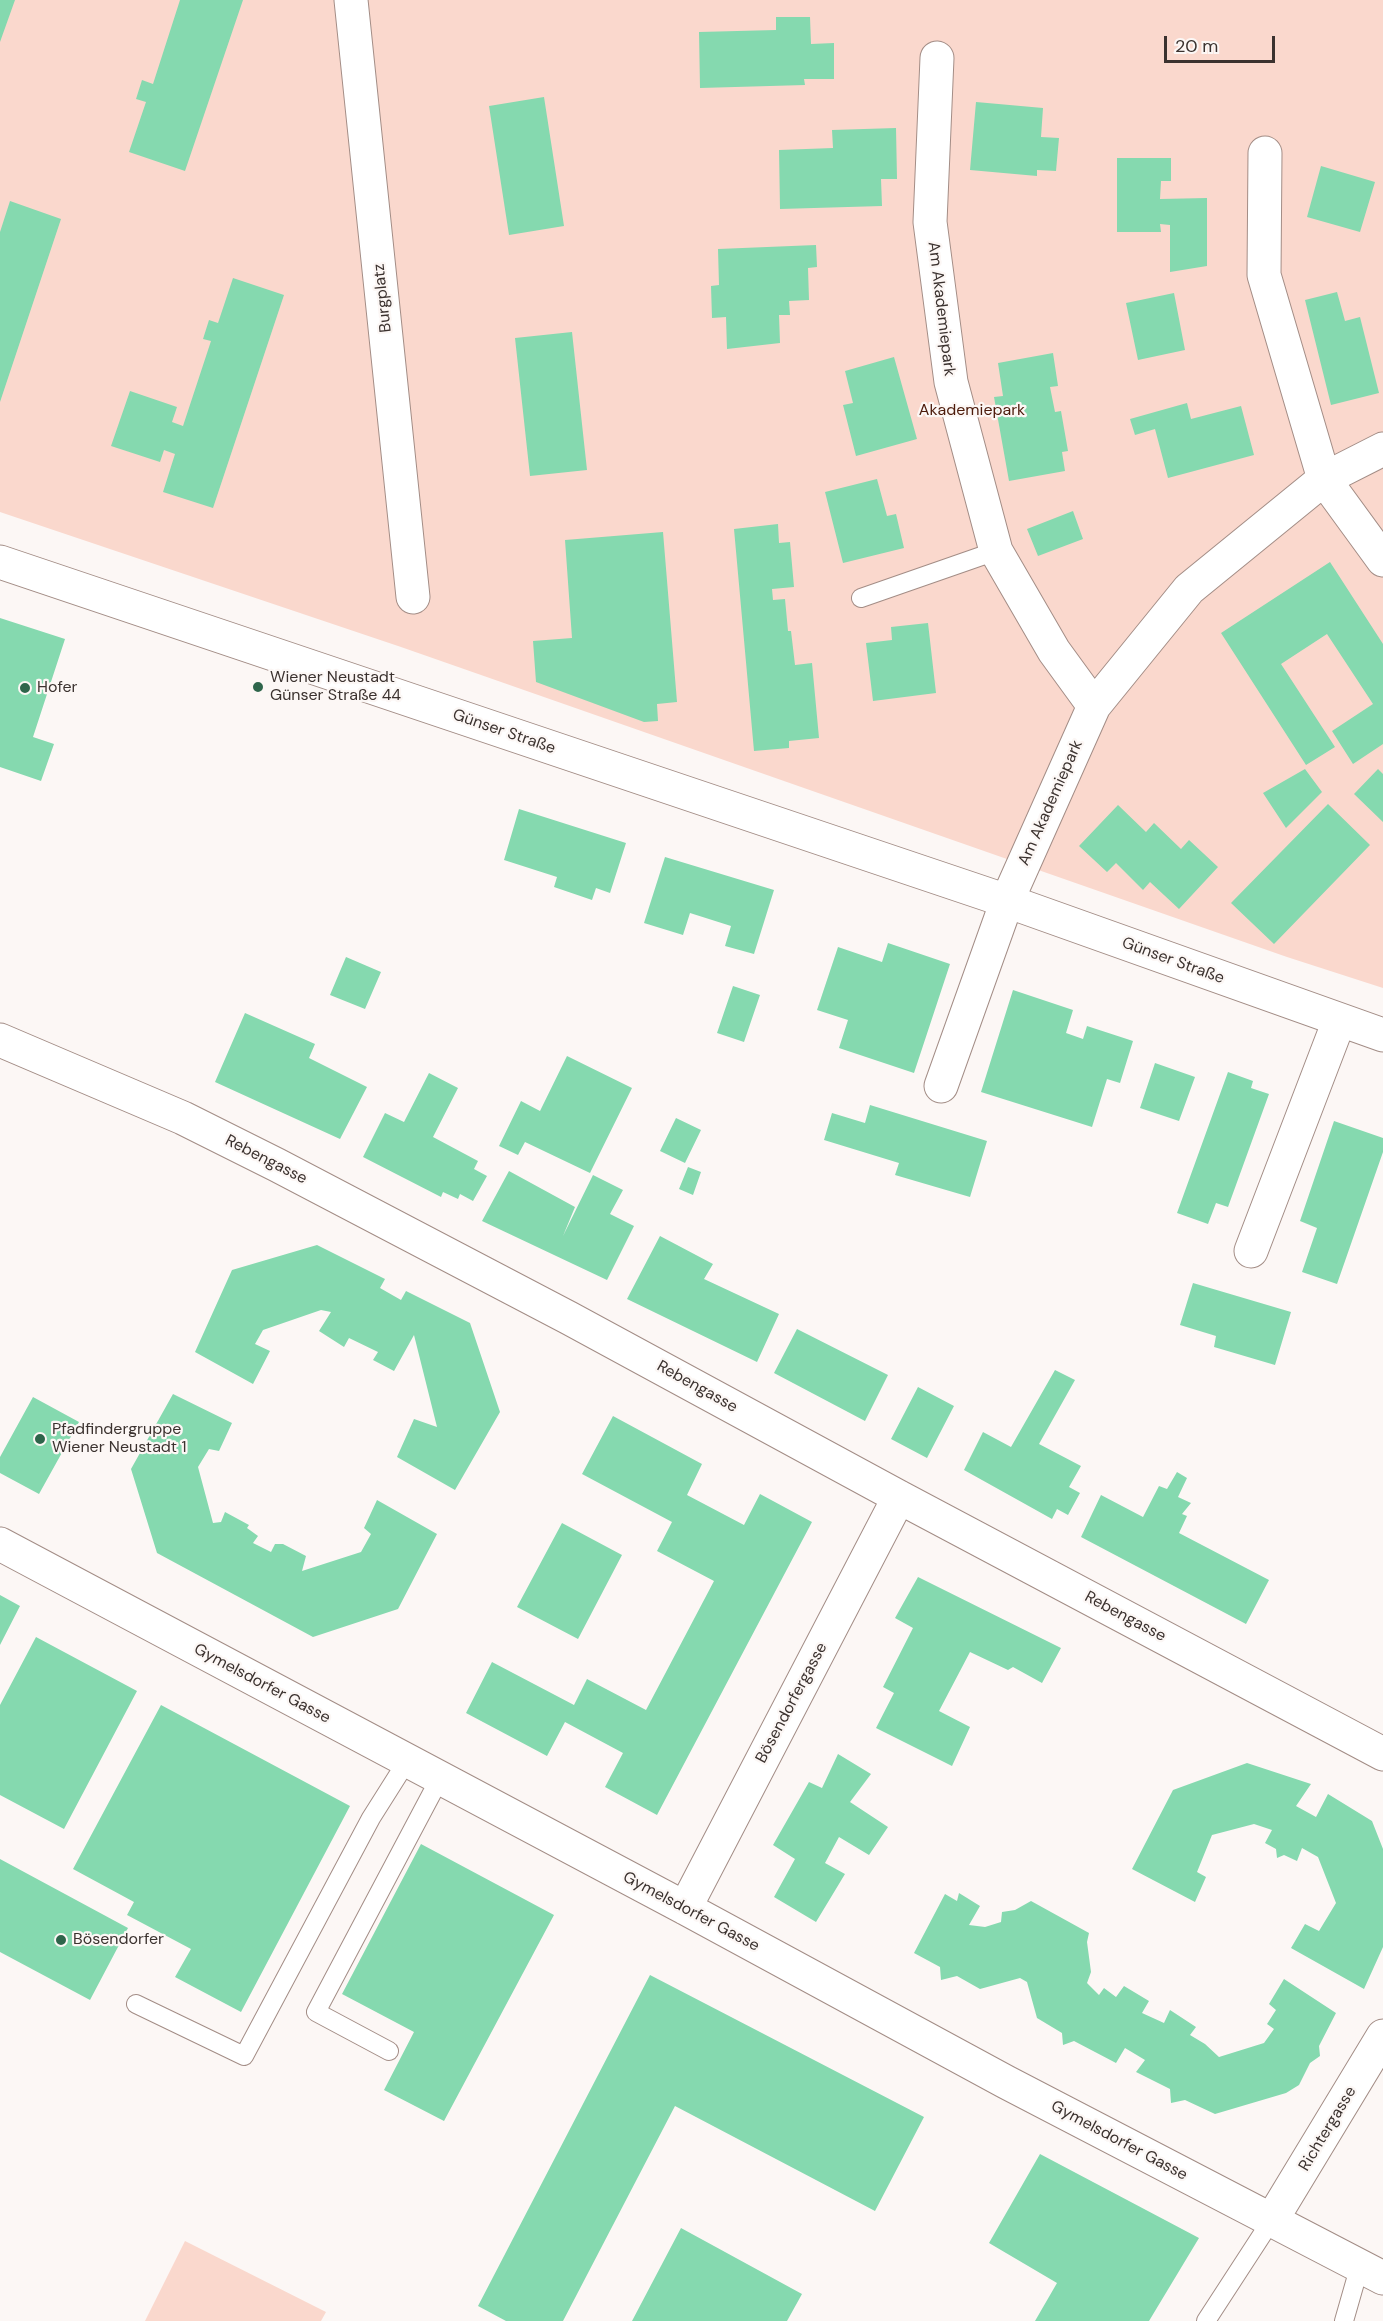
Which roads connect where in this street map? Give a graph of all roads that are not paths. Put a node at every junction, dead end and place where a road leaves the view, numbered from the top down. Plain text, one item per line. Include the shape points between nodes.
1 (351, 0) edge
2 (937, 58) dead end
3 (1265, 153) dead end
4 (1383, 449) edge
5 (1324, 480) junction
6 (996, 551) junction
7 (1383, 560) edge
8 (0, 562) edge
9 (413, 597) dead end
10 (861, 598) dead end
11 (1094, 706) junction
12 (1007, 902) junction
13 (1339, 1021) junction
14 (1383, 1035) edge
15 (0, 1040) edge
16 (941, 1086) dead end
17 (1251, 1251) dead end
18 (899, 1497) junction
19 (0, 1544) edge
20 (1383, 1754) edge
21 (407, 1761) junction
22 (440, 1778) junction
23 (685, 1908) junction
24 (136, 2004) dead end
25 (1383, 2036) edge
26 (389, 2050) dead end
27 (1271, 2221) junction
28 (1371, 2271) edge
29 (1206, 2321) edge
30 (1344, 2321) edge

1 - 9 street, Burgplatz
2 - 6 street, Am Akademiepark via 930,222 951,382
3 - 5 street via 1264,275
4 - 5 street, Am Akademiepark
5 - 7 street
5 - 11 street, Am Akademiepark via 1189,589
6 - 10 lane
6 - 11 street, Am Akademiepark via 1054,651
8 - 12 street, Günser Straße
11 - 12 street, Am Akademiepark
12 - 13 street, Günser Straße
12 - 16 street
13 - 14 street, Günser Straße
13 - 17 street
15 - 18 street, Rebengasse via 183,1118 277,1165
18 - 20 street, Rebengasse
18 - 23 street, Bösendorfergasse
19 - 21 street, Gymelsdorfer Gasse
21 - 22 street, Gymelsdorfer Gasse
21 - 24 lane via 371,1818 244,2056
22 - 23 street, Gymelsdorfer Gasse
22 - 26 lane via 316,2012
23 - 27 street, Gymelsdorfer Gasse
25 - 27 street, Richtergasse
27 - 28 street, Gymelsdorfer Gasse
27 - 29 lane
28 - 30 lane

